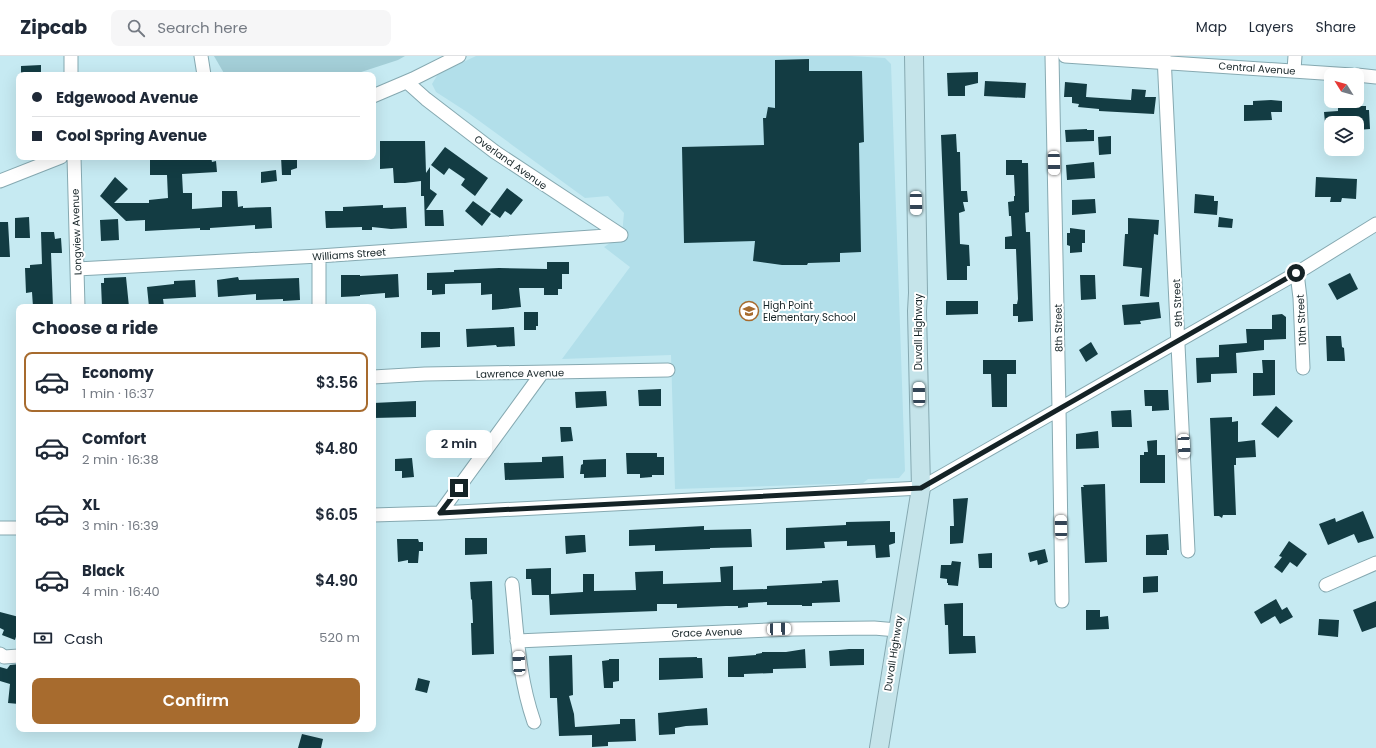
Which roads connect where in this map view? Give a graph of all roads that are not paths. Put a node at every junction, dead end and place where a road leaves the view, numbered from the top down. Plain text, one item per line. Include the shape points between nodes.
1 (70, 56) edge
2 (201, 56) edge
3 (459, 56) edge
4 (914, 56) edge
5 (1052, 56) edge
6 (1066, 56) edge
7 (1295, 56) edge
8 (1164, 59) edge
9 (1294, 70) junction
10 (71, 72) edge
11 (204, 72) edge
12 (1324, 73) edge
13 (1364, 76) edge
14 (1376, 77) edge
15 (406, 82) junction
16 (376, 95) edge
17 (53, 160) edge
18 (74, 160) edge
19 (0, 181) edge
20 (1376, 224) edge
21 (621, 235) joint
22 (319, 256) junction
23 (77, 269) junction
24 (1296, 273) junction
25 (78, 304) edge
26 (319, 304) edge
27 (1179, 341) junction
28 (1303, 368) dead end
29 (668, 370) dead end
30 (542, 373) junction
31 (376, 376) edge
32 (1059, 409) junction
33 (921, 488) junction
34 (440, 513) junction
35 (376, 515) edge
36 (0, 528) edge
37 (16, 528) edge
38 (1188, 551) dead end
39 (1376, 564) edge
40 (512, 584) dead end
41 (1326, 585) dead end
42 (1062, 601) dead end
43 (897, 630) junction
44 (518, 641) junction
45 (0, 654) edge
46 (16, 656) edge
47 (534, 722) dead end
48 (879, 748) edge

1 - 10 street
2 - 11 street
3 - 15 street
4 - 33 street, Duvall Highway
5 - 32 street, 8th Street
6 - 8 street, Central Avenue
7 - 9 street
8 - 9 street, Central Avenue
8 - 27 street, 9th Street
9 - 12 street, Central Avenue
13 - 14 street
15 - 16 street
15 - 21 street, Overland Avenue via 495,152
17 - 19 street
18 - 23 street, Longview Avenue
20 - 24 street
21 - 22 street, Williams Street
22 - 23 street, Williams Street
22 - 26 street
23 - 25 street, Longview Avenue
24 - 27 street
24 - 28 street, 10th Street via 1300,298
27 - 32 street
27 - 38 street, 9th Street
29 - 30 street, Lawrence Avenue
30 - 31 street, Lawrence Avenue
30 - 34 street
32 - 33 street
32 - 42 street, 8th Street
33 - 34 street
33 - 43 street, Duvall Highway
34 - 35 street
36 - 37 street
39 - 41 street
40 - 44 street
43 - 44 street, Grace Avenue via 814,628
43 - 48 street, Duvall Highway
44 - 47 street via 519,663 527,704
45 - 46 street via 4,657

